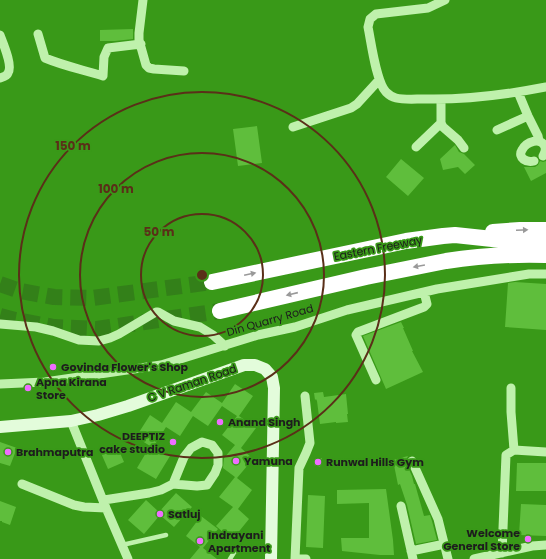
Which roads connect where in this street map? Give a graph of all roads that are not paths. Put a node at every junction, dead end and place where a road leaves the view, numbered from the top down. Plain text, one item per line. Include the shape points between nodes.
1 (143, 0) edge
2 (445, 0) edge
3 (38, 34) dead end
4 (0, 35) edge
5 (140, 44) junction
6 (3, 52) edge
7 (184, 71) dead end
8 (0, 78) edge
9 (379, 80) junction
10 (546, 87) edge
11 (518, 92) junction
12 (441, 99) junction
13 (528, 116) junction
14 (441, 123) junction
15 (293, 127) dead end
16 (497, 130) dead end
17 (539, 141) junction
18 (416, 147) dead end
19 (464, 148) dead end
20 (543, 156) dead end
21 (534, 161) dead end
22 (546, 230) edge
23 (455, 235) junction
24 (546, 243) edge
25 (521, 248) junction
26 (546, 255) edge
27 (458, 260) junction
28 (546, 265) edge
29 (546, 274) edge
30 (212, 282) tunnel mouth
31 (424, 292) junction
32 (220, 311) tunnel mouth
33 (0, 324) edge
34 (225, 346) junction
35 (376, 380) dead end
36 (0, 384) edge
37 (511, 388) dead end
38 (305, 396) dead end
39 (71, 421) junction
40 (0, 427) edge
41 (514, 450) junction
42 (546, 452) edge
43 (412, 460) dead end
44 (22, 484) dead end
45 (173, 484) junction
46 (105, 504) junction
47 (401, 506) dead end
48 (166, 535) dead end
49 (122, 545) junction
50 (440, 545) dead end
51 (546, 545) edge
52 (502, 553) junction
53 (271, 554) edge
54 (412, 555) edge
55 (128, 559) edge
56 (230, 559) edge
57 (306, 559) edge
58 (448, 559) edge
59 (474, 559) edge

1 - 5 street
2 - 9 street via 428,8 372,16 368,27
3 - 5 street via 45,58 103,76 104,58 108,48
4 - 6 street
5 - 7 street via 149,68
6 - 8 street via 10,63 10,70
9 - 12 street via 390,96
9 - 15 street via 351,108
10 - 11 street
11 - 12 street
11 - 13 street
12 - 14 street
13 - 16 street
13 - 17 street
14 - 18 street
14 - 19 street
17 - 20 street via 545,150
17 - 21 street via 525,146 520,154 527,162
23 -> 22 highway
23 - 25 highway, Eastern Freeway
30 -> 23 highway, Eastern Freeway via 406,240
24 - 25 highway, Eastern Freeway
25 - 26 highway, Eastern Freeway
25 - 27 highway, Eastern Freeway
27 - 28 highway
27 -> 32 highway, Eastern Freeway via 410,268
29 - 31 street, Din Quarry Road via 529,274
31 - 34 street, Din Quarry Road via 347,310
31 - 35 street via 427,304 424,307 358,332 356,335
33 - 34 street via 36,327 80,340 99,341 110,338 158,312 174,321 200,328
34 - 36 street, Din Quarry Road via 161,365 45,382
37 - 41 street
38 - 57 street via 310,443 299,468 295,559
39 - 40 street, C V Raman Road
39 - 46 street
39 - 53 street, C V Raman Road via 128,406 244,365 255,364 265,369 272,377 274,388
41 - 42 street
41 - 52 street via 506,455
43 - 58 street via 438,519
44 - 46 street via 74,505 84,507
45 - 45 street via 184,457 191,448 202,442 212,445 218,453 218,465 207,485
45 - 46 street via 161,490
46 - 49 street
47 - 54 street
48 - 49 lane
49 - 55 street
50 - 54 street
51 - 52 street
52 - 59 street
53 - 56 lane via 235,551

